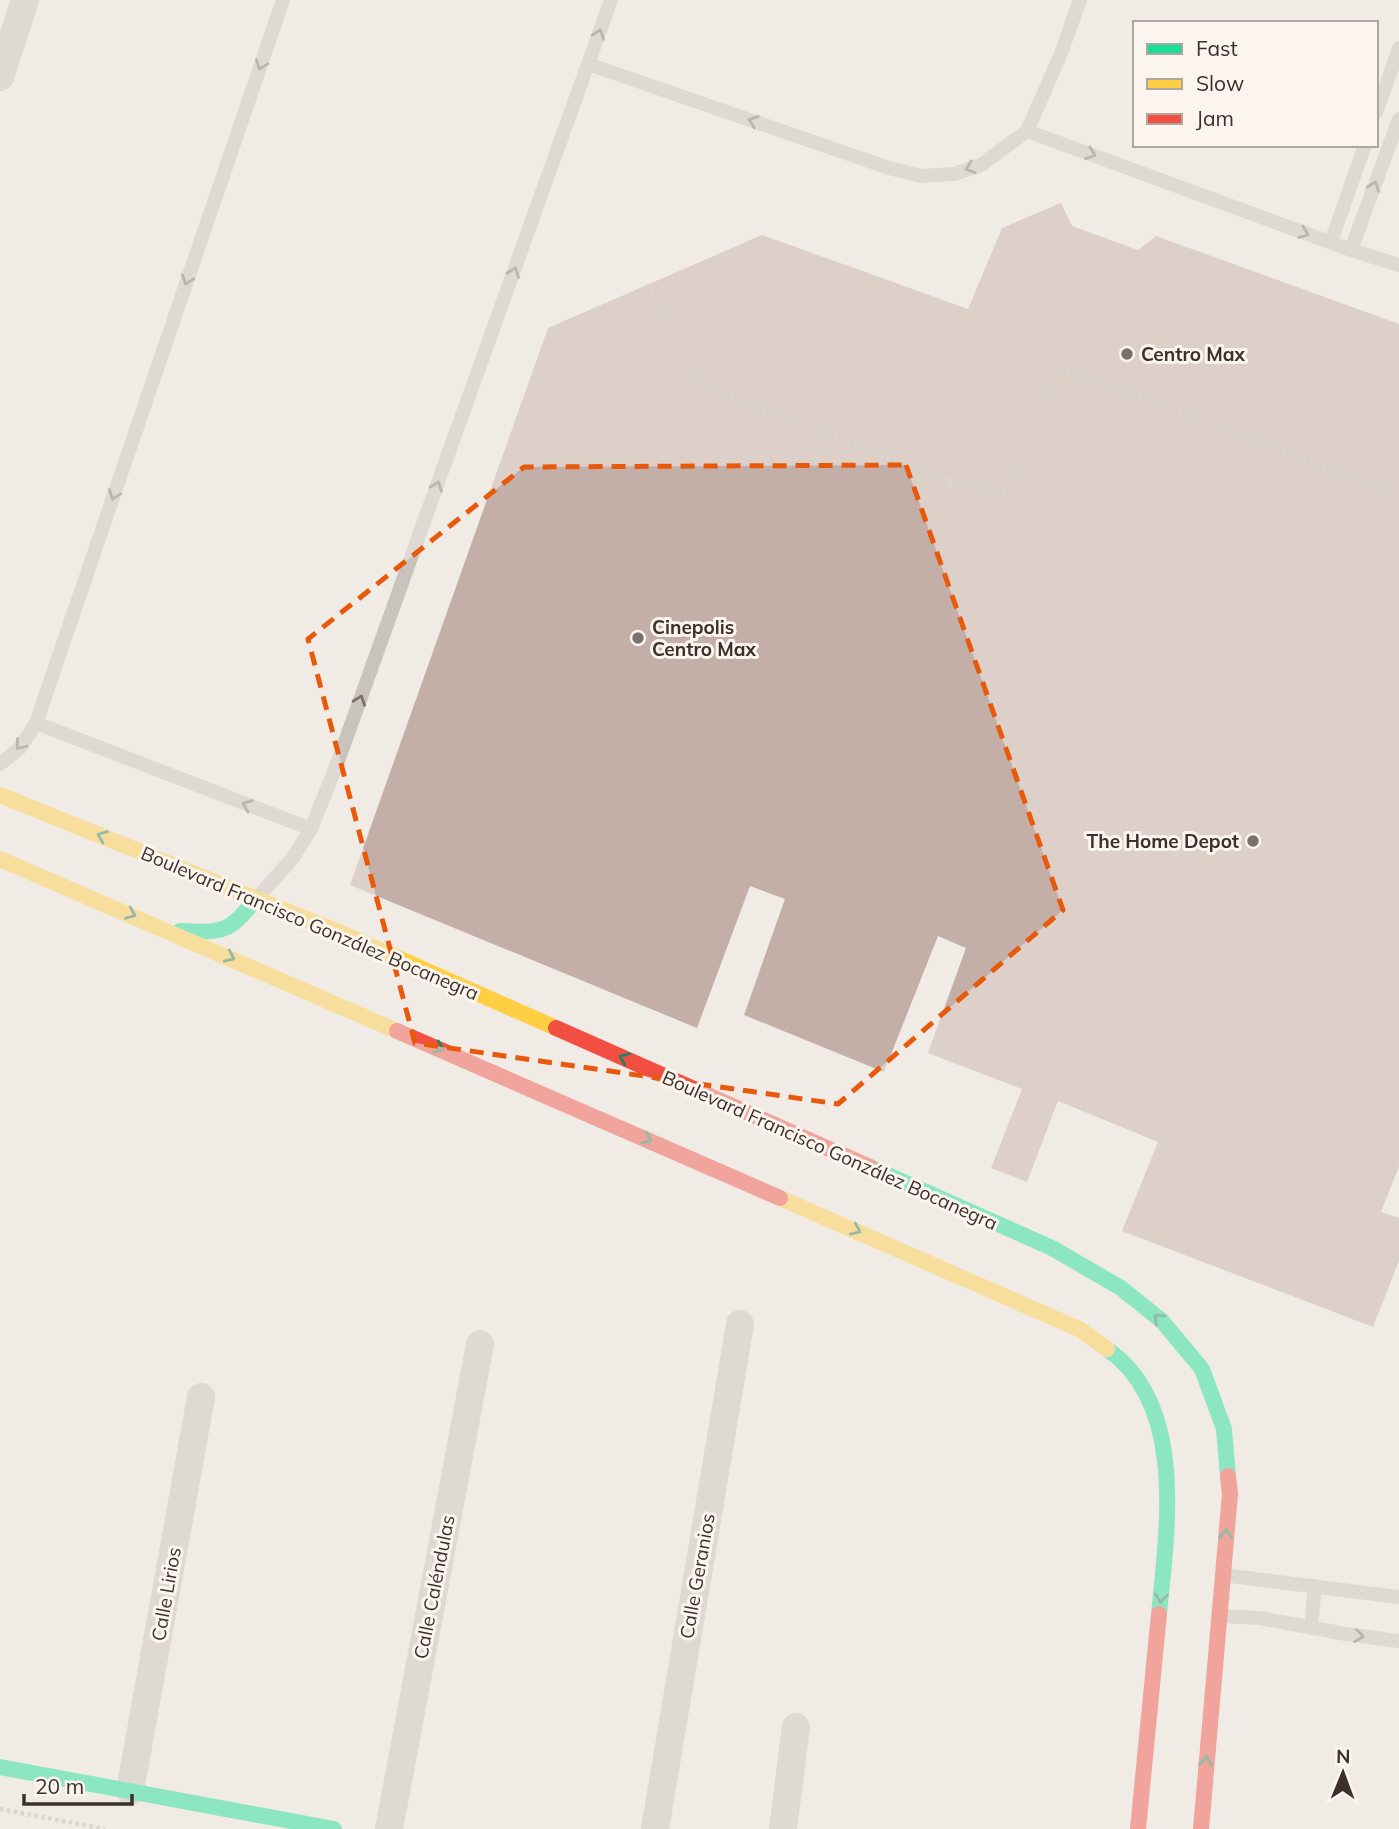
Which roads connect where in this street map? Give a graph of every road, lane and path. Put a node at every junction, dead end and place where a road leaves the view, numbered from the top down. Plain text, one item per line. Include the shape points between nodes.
1 (25, 0) edge
2 (283, 0) edge
3 (611, 0) edge
4 (1080, 0) edge
5 (1399, 48) edge
6 (588, 64) junction
7 (0, 77) edge
8 (1378, 107) edge
9 (1399, 119) edge
10 (1027, 131) junction
11 (1363, 151) edge
12 (1331, 242) junction
13 (1351, 250) junction
14 (1399, 265) edge
15 (648, 284) dead end
16 (948, 480) junction
17 (1399, 494) edge
18 (984, 567) dead end
19 (36, 723) junction
20 (0, 764) edge
21 (0, 795) edge
22 (311, 829) junction
23 (0, 859) edge
24 (256, 898) junction
25 (168, 930) junction
26 (740, 1324) dead end
27 (480, 1344) dead end
28 (201, 1397) dead end
29 (1223, 1575) junction
30 (1315, 1586) junction
31 (1399, 1597) edge
32 (1219, 1616) junction
33 (1311, 1628) junction
34 (1399, 1641) edge
35 (796, 1727) dead end
36 (0, 1767) edge
37 (130, 1791) junction
38 (0, 1809) edge
39 (105, 1829) edge
40 (334, 1829) edge
41 (389, 1829) edge
42 (655, 1829) edge
43 (783, 1829) edge
44 (1138, 1829) edge
45 (1200, 1829) edge

1 - 7 street
2 -> 19 lane
6 -> 3 lane
4 - 10 lane
5 - 8 lane
10 -> 6 lane via 981,165 954,174 921,176 889,169
22 -> 6 lane
13 -> 9 lane
10 -> 12 lane
11 - 12 lane
12 - 13 lane
13 - 14 lane
15 - 16 path via 695,383
16 - 17 path via 1004,493 1059,367
16 - 18 path
19 -> 20 lane via 20,748
22 -> 19 lane
24 -> 21 main road, Boulevard Francisco González Bocanegra
22 - 24 lane via 292,859
23 -> 25 main road
24 - 25 main road via 225,931
29 -> 24 main road, Boulevard Francisco González Bocanegra via 1230,1494 1224,1429 1202,1369 1162,1321 1121,1288 1052,1248
25 -> 44 main road via 1079,1329 1124,1360 1146,1390 1161,1432 1167,1482 1166,1544
26 - 42 street, Calle Geranios
27 - 41 street, Calle Caléndulas
28 - 37 street, Calle Lirios
29 - 30 lane
29 - 32 main road, Boulevard Francisco González Bocanegra
30 - 31 lane
30 - 33 lane
32 - 33 lane
45 -> 32 main road, Boulevard Francisco González Bocanegra
33 -> 34 lane
35 - 43 street
36 - 37 main road
37 - 40 main road
38 - 39 path

